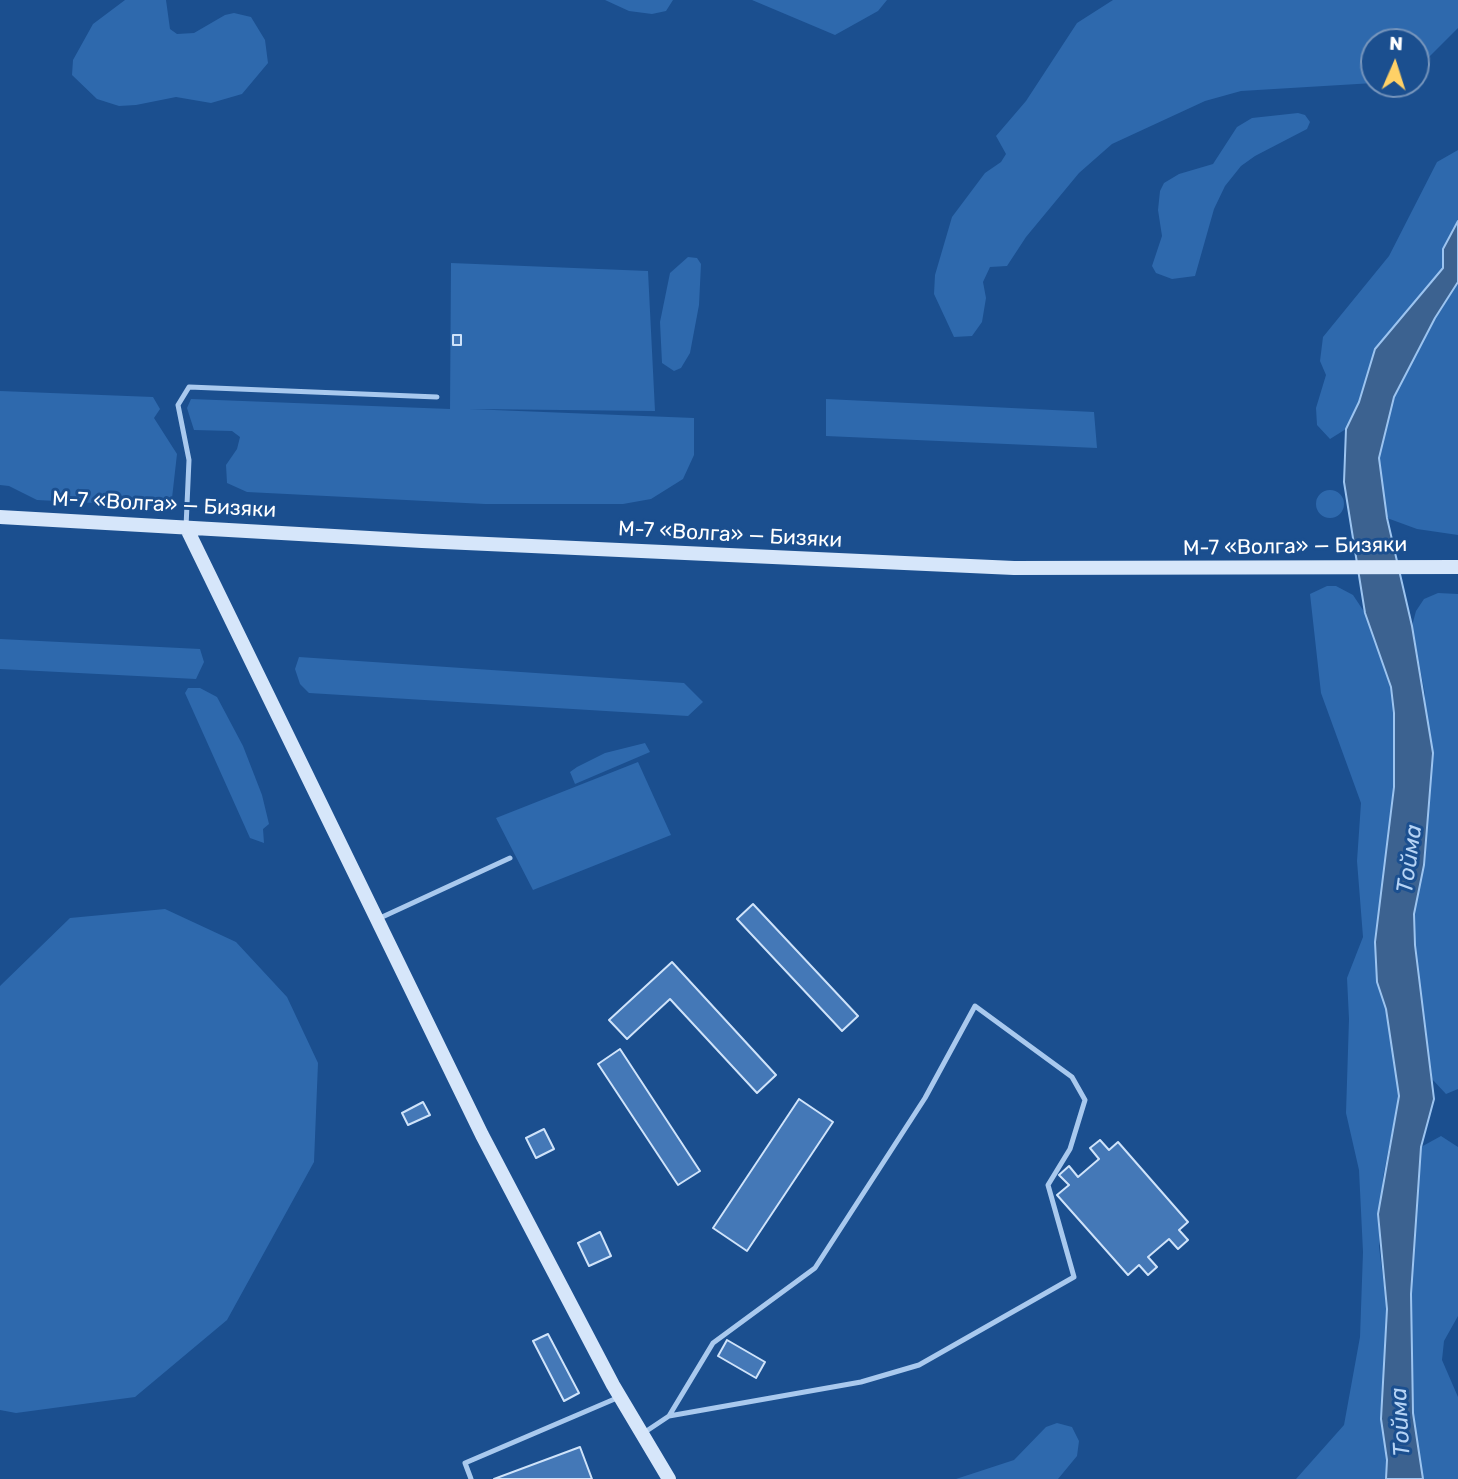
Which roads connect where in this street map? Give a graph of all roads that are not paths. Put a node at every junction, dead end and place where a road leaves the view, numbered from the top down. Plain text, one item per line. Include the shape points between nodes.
1 (437, 397) dead end
2 (0, 517) edge
3 (186, 527) junction
4 (1458, 566) edge
5 (510, 858) dead end
6 (375, 920) junction
7 (621, 1397) junction
8 (669, 1416) junction
9 (642, 1434) junction
10 (471, 1479) edge
11 (669, 1479) edge

1 - 3 lane via 189,387 178,405 189,460
2 - 3 main road, М-7 «Волга» — Бизяки
3 - 4 main road, М-7 «Волга» — Бизяки via 1014,568
3 - 6 main road
5 - 6 lane
6 - 7 main road via 488,1147
7 - 9 main road
7 - 10 lane via 465,1463
8 - 8 lane via 713,1343 815,1268 925,1098 975,1006 1072,1077 1085,1100 1070,1149 1048,1185 1074,1277 919,1365 861,1382
8 - 9 lane
9 - 11 main road

